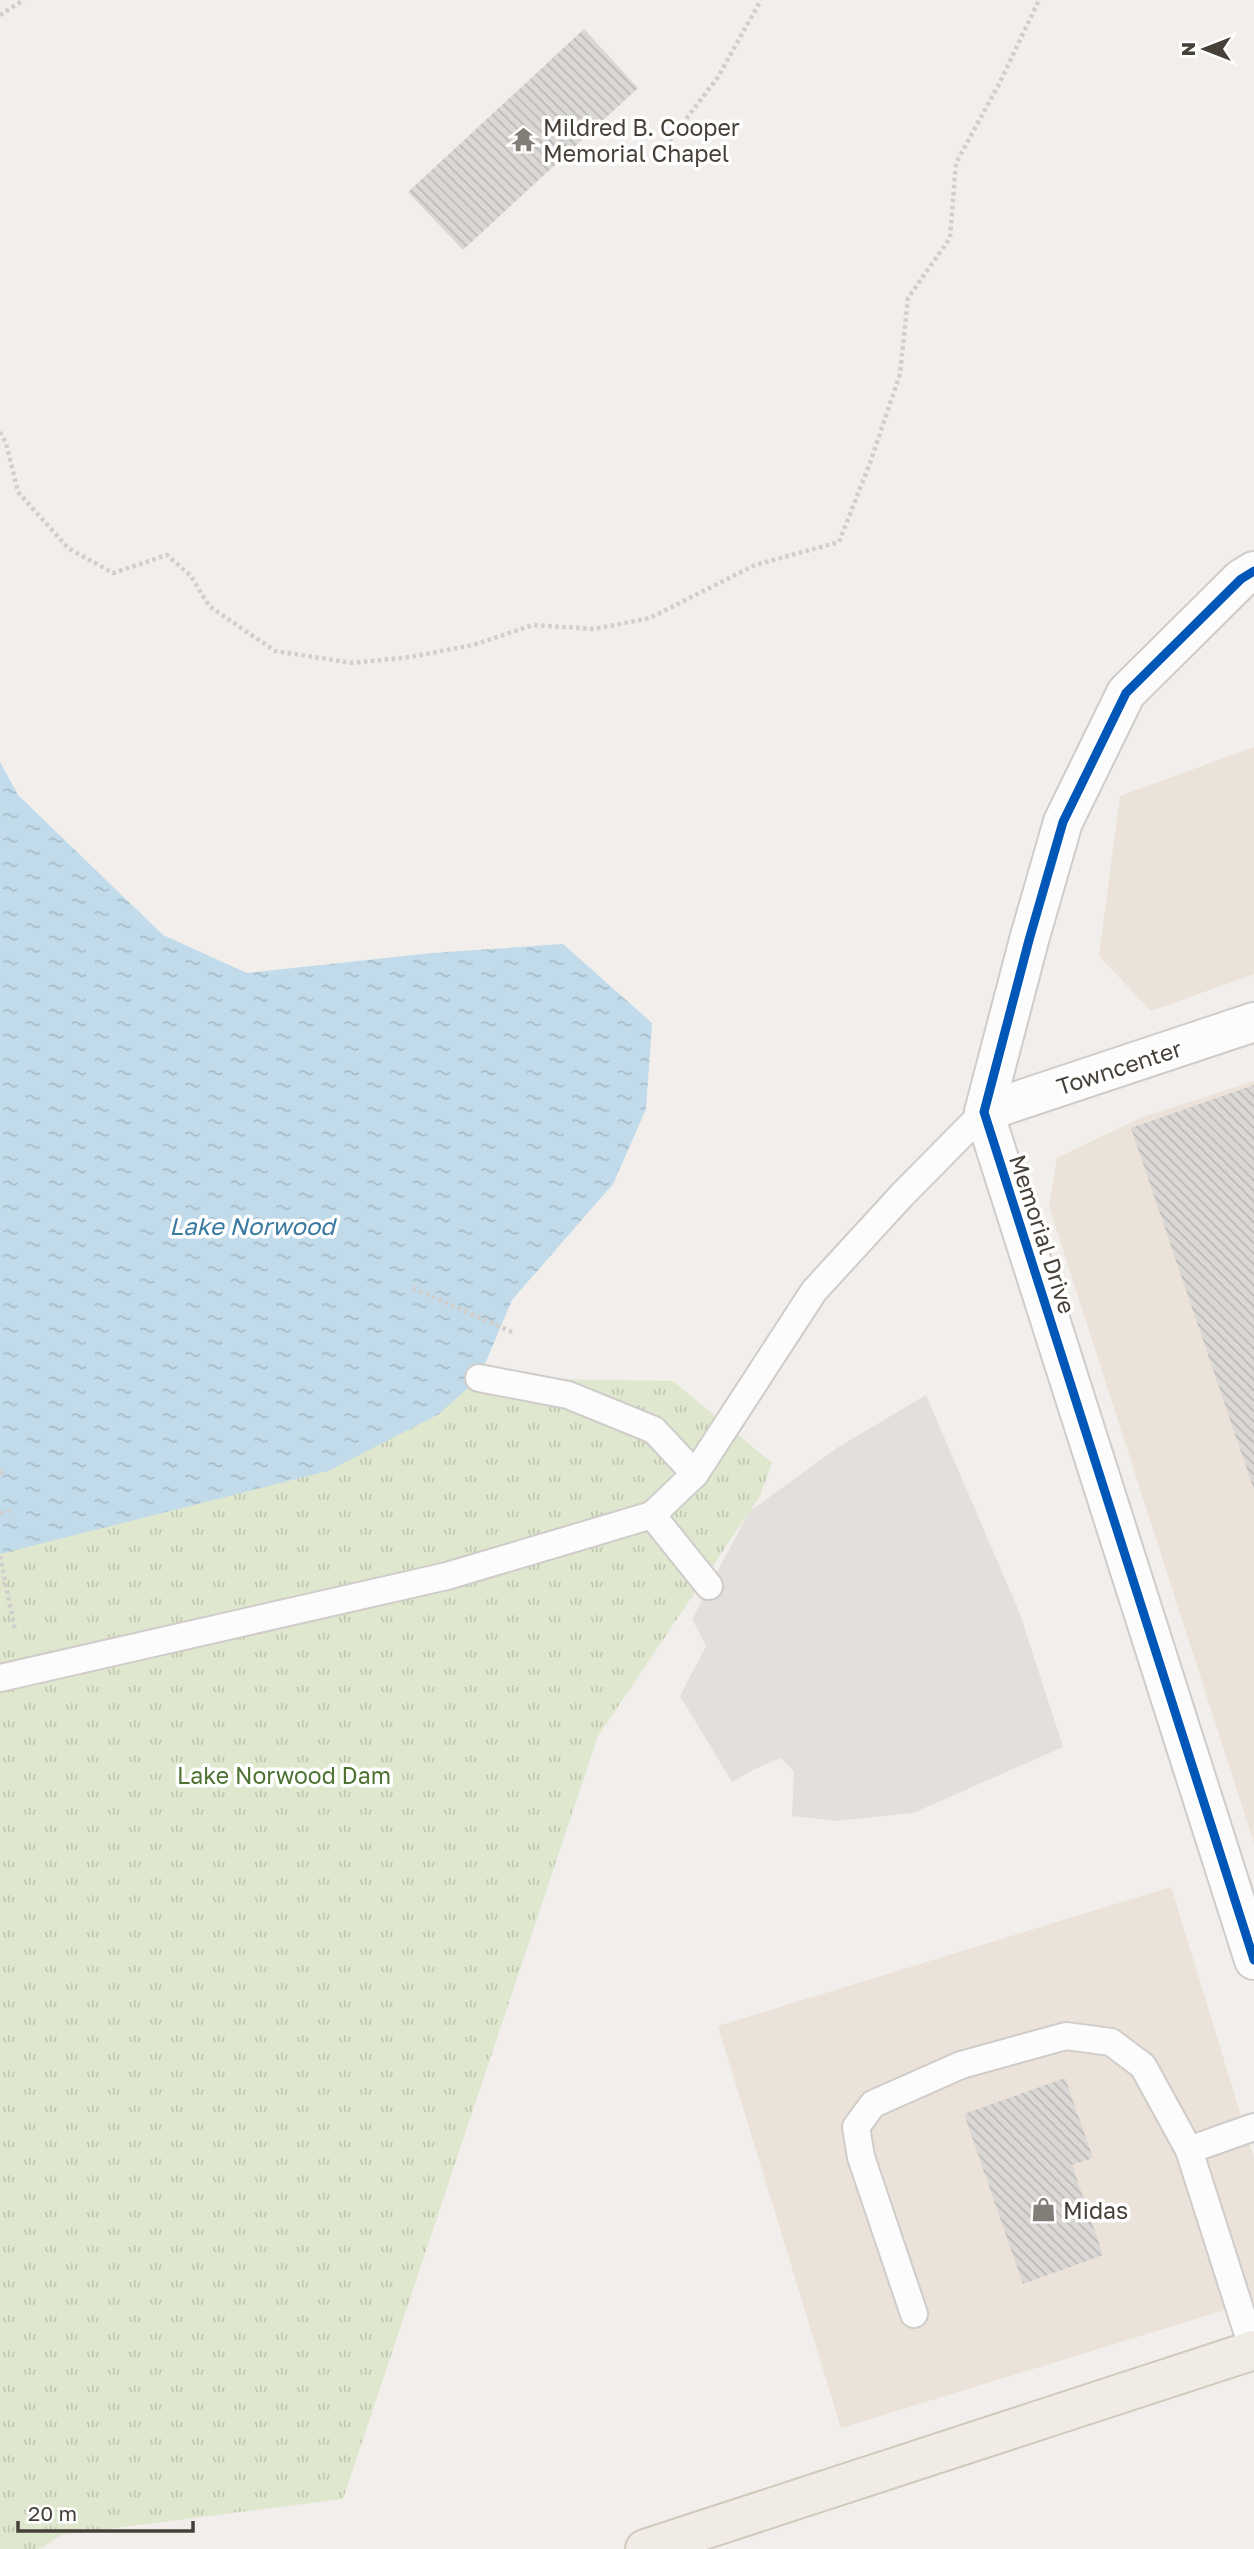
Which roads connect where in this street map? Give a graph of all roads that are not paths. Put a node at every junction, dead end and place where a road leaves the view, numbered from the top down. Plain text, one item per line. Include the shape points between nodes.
1 (1254, 571) edge
2 (1254, 1022) edge
3 (984, 1112) junction
4 (479, 1378) dead end
5 (695, 1475) junction
6 (652, 1515) junction
7 (709, 1586) dead end
8 (11, 1675) edge
9 (1244, 1896) edge
10 (1254, 1960) edge
11 (1254, 2127) edge
12 (1189, 2150) junction
13 (914, 2314) dead end
14 (1254, 2350) edge
15 (645, 2549) edge

1 - 3 street via 1135,684 1120,705 1063,822
2 - 3 street, Towncenter
3 - 5 lane via 814,1291
3 - 9 street, Memorial Drive
4 - 5 lane via 568,1395 654,1430
5 - 6 lane
6 - 7 lane
6 - 8 lane via 447,1576
9 - 10 street, Memorial Drive
11 - 12 lane
12 - 13 lane via 1143,2066 1111,2042 1066,2036 961,2065 873,2104 856,2127 861,2157
12 - 14 lane
14 - 15 main road

